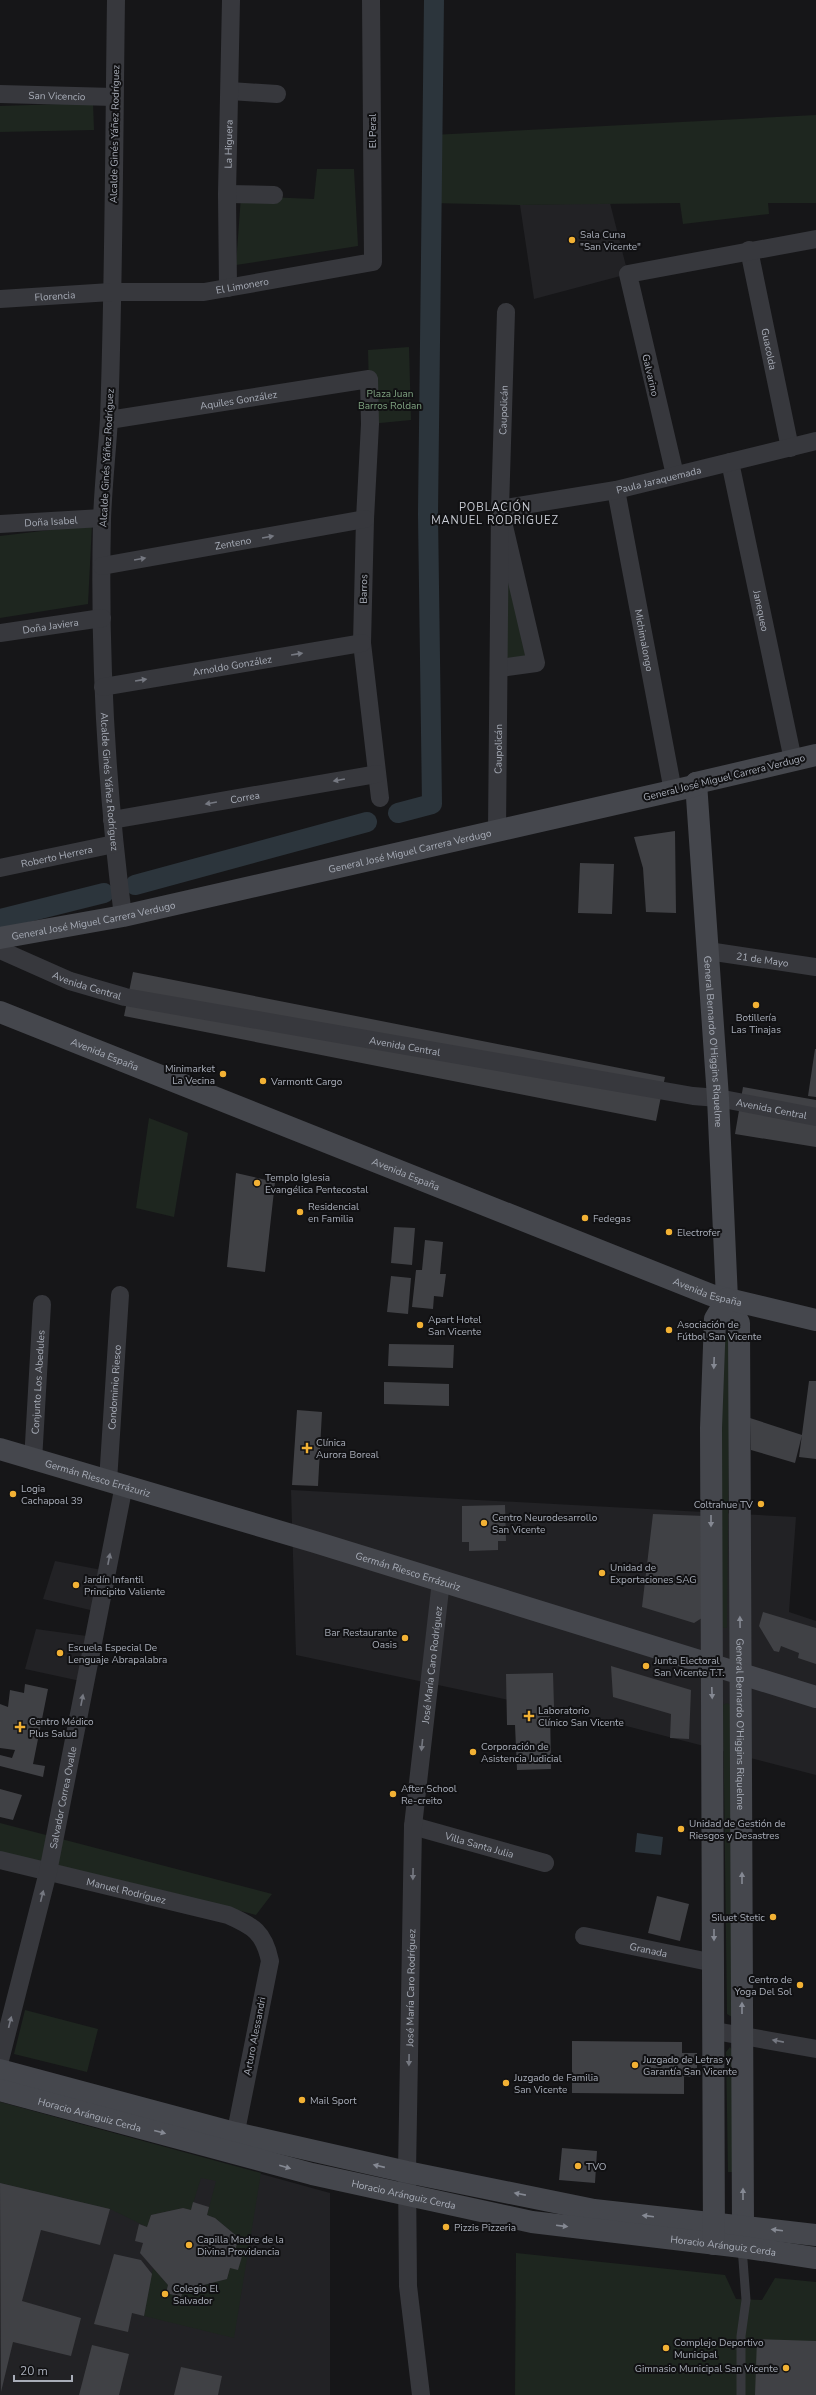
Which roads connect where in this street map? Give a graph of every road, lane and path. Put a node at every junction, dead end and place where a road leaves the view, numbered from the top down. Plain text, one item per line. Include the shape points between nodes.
1 (116, 0) edge
2 (231, 0) edge
3 (371, 0) edge
4 (230, 91) junction
5 (0, 94) edge
6 (277, 94) dead end
7 (114, 97) junction
8 (227, 194) junction
9 (274, 195) dead end
10 (816, 239) edge
11 (749, 250) junction
12 (373, 262) joint
13 (228, 288) junction
14 (111, 292) junction
15 (0, 299) edge
16 (506, 312) dead end
17 (369, 379) joint
18 (109, 420) junction
19 (816, 441) edge
20 (790, 448) junction
21 (730, 462) junction
22 (675, 475) junction
23 (616, 490) junction
24 (500, 509) junction
25 (102, 518) junction
26 (365, 519) junction
27 (0, 524) edge
28 (102, 566) junction
29 (102, 618) junction
30 (0, 633) edge
31 (362, 643) junction
32 (500, 668) junction
33 (103, 686) junction
34 (816, 754) edge
35 (793, 760) junction
36 (377, 774) junction
37 (696, 783) junction
38 (673, 791) junction
39 (380, 798) dead end
40 (112, 820) junction
41 (497, 830) junction
42 (114, 844) junction
43 (0, 868) edge
44 (123, 916) junction
45 (0, 938) edge
46 (0, 950) edge
47 (708, 951) junction
48 (816, 967) edge
49 (0, 1012) edge
50 (718, 1098) junction
51 (816, 1117) edge
52 (120, 1295) dead end
53 (727, 1299) junction
54 (42, 1304) dead end
55 (816, 1320) edge
56 (0, 1450) edge
57 (33, 1461) junction
58 (116, 1483) junction
59 (441, 1581) junction
60 (711, 1665) junction
61 (741, 1674) junction
62 (816, 1697) edge
63 (413, 1826) junction
64 (0, 1860) edge
65 (545, 1863) dead end
66 (48, 1872) junction
67 (252, 1926) joint
68 (584, 1936) dead end
69 (714, 1963) junction
70 (715, 2031) junction
71 (742, 2034) junction
72 (816, 2049) edge
73 (0, 2060) edge
74 (0, 2070) edge
75 (0, 2090) edge
76 (233, 2142) junction
77 (407, 2172) junction
78 (409, 2196) junction
79 (715, 2234) junction
80 (816, 2235) edge
81 (742, 2237) junction
82 (816, 2258) edge
83 (421, 2395) edge
84 (741, 2395) edge

1 - 7 street, Alcalde Ginés Yáñez Rodríguez
2 - 4 street, La Higuera
3 - 12 street, El Peral
4 - 6 street
4 - 8 street, La Higuera
5 - 7 street, San Vicencio
7 - 14 street, Alcalde Ginés Yáñez Rodríguez
8 - 9 street
8 - 13 street, La Higuera
10 - 11 street
11 - 20 street, Guacolda
11 - 22 street, Galvarino via 628,274
12 - 13 street, El Limonero
13 - 14 street, El Limonero via 204,292
14 - 15 street, Florencia
14 - 18 street, Alcalde Ginés Yáñez Rodríguez
16 - 24 street, Caupolicán
17 - 18 street, Aquiles González
17 - 26 street, Barros via 370,424
18 - 25 street, Alcalde Ginés Yáñez Rodríguez
19 - 20 street, Paula Jaraquemada
20 - 21 street, Paula Jaraquemada
21 - 22 street, Paula Jaraquemada
21 - 35 street, Janequeo
22 - 23 street, Paula Jaraquemada
23 - 24 street, Paula Jaraquemada
23 - 38 street, Michimalongo
24 - 32 street, Caupolicán
24 - 32 street, Caupolicán via 536,663
25 - 27 street, Doña Isabel
25 - 28 street, Alcalde Ginés Yáñez Rodríguez
28 -> 26 street, Zenteno
26 - 31 street, Barros
28 - 29 street, Alcalde Ginés Yáñez Rodríguez
29 - 30 street, Doña Javiera
29 - 33 street, Alcalde Ginés Yáñez Rodríguez
33 -> 31 street, Arnoldo González
31 - 36 street, Barros
32 - 41 street, Caupolicán
33 - 40 street, Alcalde Ginés Yáñez Rodríguez
34 - 35 street, General José Miguel Carrera Verdugo
35 - 37 street, General José Miguel Carrera Verdugo
36 - 39 street, Barros
36 -> 40 street, Correa
37 - 38 street, General José Miguel Carrera Verdugo via 694,786
37 - 47 street, General Bernardo O'Higgins Riquelme
38 - 41 street, General José Miguel Carrera Verdugo
40 - 42 street, Alcalde Ginés Yáñez Rodríguez
41 - 44 street, General José Miguel Carrera Verdugo
42 - 43 street, Roberto Herrera
42 - 44 street, Alcalde Ginés Yáñez Rodríguez
44 - 45 street, General José Miguel Carrera Verdugo
46 - 50 street, Avenida Central via 70,981 125,997 693,1096
47 - 48 street, 21 de Mayo
47 - 50 street, General Bernardo O'Higgins Riquelme
49 - 53 street, Avenida España via 711,1296
50 - 51 street, Avenida Central
50 - 53 street, General Bernardo O'Higgins Riquelme
52 - 58 street, Condominio Riesco
53 - 55 street, Avenida España
53 -> 60 street via 716,1319 715,1335 711,1428
61 -> 53 street, General Bernardo O'Higgins Riquelme via 739,1323
54 - 57 street, Conjunto Los Abedules
56 - 57 street, Germán Riesco Errázuriz
57 - 58 street, Germán Riesco Errázuriz
58 - 59 street, Germán Riesco Errázuriz
66 -> 58 street, Salvador Correa Ovalle
59 - 60 street, Germán Riesco Errázuriz
59 -> 63 street, José María Caro Rodríguez
60 - 61 street, Germán Riesco Errázuriz
60 -> 69 street
61 - 62 street, Germán Riesco Errázuriz
71 -> 61 street, General Bernardo O'Higgins Riquelme
63 - 65 street, Villa Santa Julia
63 -> 77 street, José María Caro Rodríguez
64 - 66 street, Manuel Rodríguez
66 - 67 street, Manuel Rodríguez via 228,1915
73 -> 66 street, Salvador Correa Ovalle
67 - 76 street, Arturo Alessandri via 262,1938 270,1961
68 - 69 street, Granada
69 - 70 street
70 - 71 street
70 - 79 street
72 -> 71 street
81 -> 71 street, General Bernardo O'Higgins Riquelme
74 - 76 street, Horacio Aránguiz Cerda
75 -> 76 street, Horacio Aránguiz Cerda
77 -> 76 street, Horacio Aránguiz Cerda
76 -> 78 street, Horacio Aránguiz Cerda via 312,2174
77 - 78 street, José María Caro Rodríguez
79 -> 77 street, Horacio Aránguiz Cerda
78 -> 79 street, Horacio Aránguiz Cerda via 532,2222
78 - 83 street, José María Caro Rodríguez via 408,2286
79 - 81 street, Horacio Aránguiz Cerda
80 -> 81 street, Horacio Aránguiz Cerda
81 - 82 street, Horacio Aránguiz Cerda
81 - 84 lane via 746,2300 741,2336

